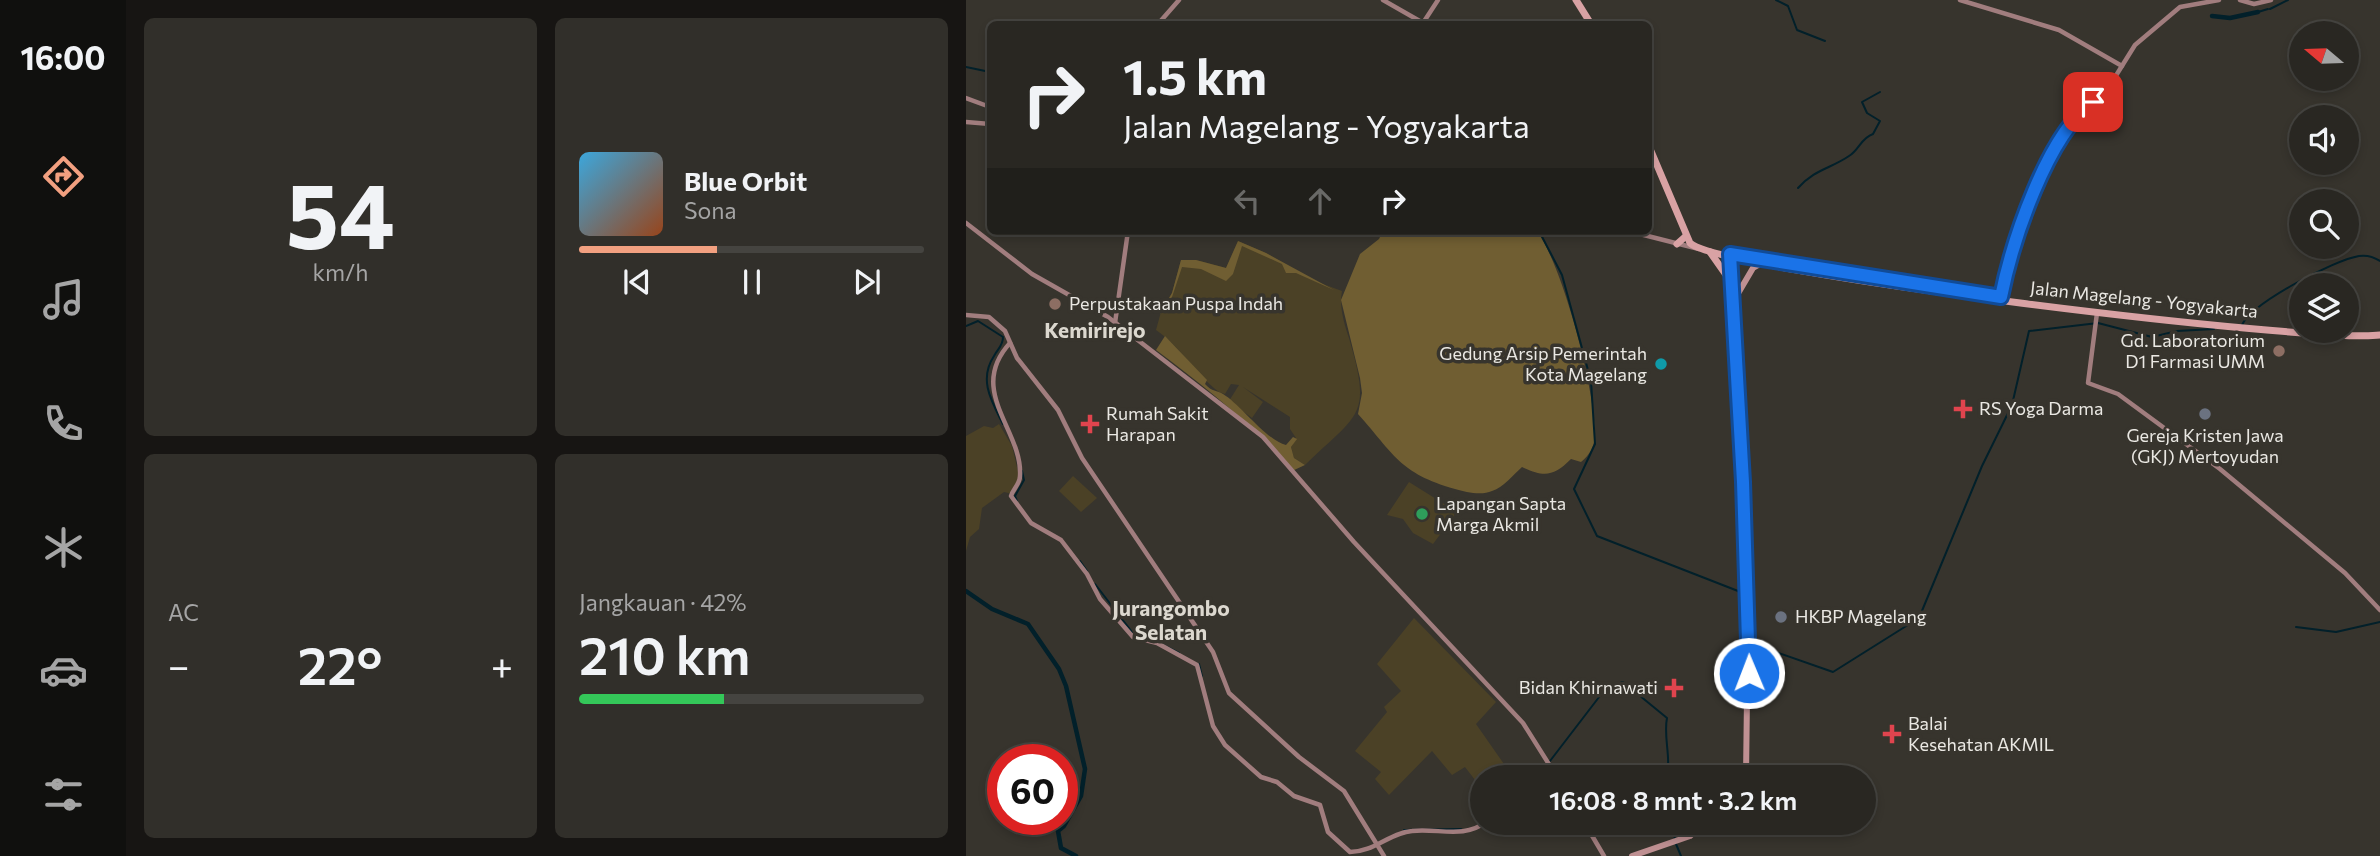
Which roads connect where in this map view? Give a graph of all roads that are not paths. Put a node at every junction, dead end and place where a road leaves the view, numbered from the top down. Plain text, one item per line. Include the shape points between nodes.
1 (1179, 0) edge
2 (1382, 0) edge
3 (1438, 0) edge
4 (1575, 0) edge
5 (1960, 0) edge
6 (2219, 0) edge
7 (2240, 0) edge
8 (2271, 0) edge
9 (1161, 21) edge
10 (1419, 21) edge
11 (1426, 21) edge
12 (1587, 21) edge
13 (2122, 66) junction
14 (966, 98) edge
15 (987, 106) edge
16 (966, 122) edge
17 (987, 124) edge
18 (1652, 147) edge
19 (1652, 153) edge
20 (1672, 197) junction
21 (966, 223) edge
22 (1127, 235) edge
23 (1647, 235) edge
24 (990, 243) junction
25 (1690, 244) junction
26 (982, 245) dead end
27 (1710, 253) junction
28 (1729, 256) junction
29 (1754, 263) junction
30 (1729, 279) junction
31 (1733, 293) junction
32 (2001, 297) junction
33 (2098, 312) junction
34 (966, 315) edge
35 (1115, 323) junction
36 (2213, 323) junction
37 (2244, 326) junction
38 (2289, 328) edge
39 (2289, 329) edge
40 (2359, 333) edge
41 (2380, 333) edge
42 (1010, 343) junction
43 (2380, 610) edge
44 (1550, 764) edge
45 (1746, 765) edge
46 (1470, 831) edge
47 (1592, 835) edge
48 (1691, 835) edge
49 (1376, 844) junction
50 (1384, 856) edge
51 (1604, 856) edge
52 (1632, 856) edge

1 - 9 main road
2 - 10 main road
3 - 11 main road
4 - 12 highway
5 - 13 main road via 2061,31
6 - 13 main road via 2182,5 2134,46
7 - 8 main road via 2254,4
13 - 32 main road via 2104,93 2077,114 2035,187 2014,241
14 - 15 main road
16 - 17 main road
18 - 20 highway
19 - 20 highway
20 - 25 highway
21 - 24 main road
22 - 35 main road
23 - 25 main road
24 - 26 main road
24 - 35 main road
25 - 27 highway, Jalan Magelang - Yogyakarta
25 - 28 highway, Jalan Magelang - Yogyakarta
27 - 28 highway, Jalan Magelang - Yogyakarta
27 - 30 highway
28 - 29 highway, Jalan Magelang - Yogyakarta
28 - 30 main road
29 - 31 main road
29 - 32 highway, Jalan Magelang - Yogyakarta
29 - 33 highway, Jalan Magelang - Yogyakarta
30 - 31 main road
31 - 45 main road via 1748,643
32 - 36 highway, Jalan Magelang - Yogyakarta
33 - 36 highway, Jalan Magelang - Yogyakarta
33 - 43 main road via 2088,383 2118,394 2220,469 2345,573
34 - 42 main road via 997,322
35 - 44 main road via 1263,437 1515,714
36 - 37 highway, Jalan Magelang - Yogyakarta
37 - 38 highway, Jalan Magelang - Yogyakarta
37 - 39 highway, Jalan Magelang - Yogyakarta
40 - 41 highway, Jalan Magelang - Yogyakarta
42 - 49 main road via 1186,609 1216,658 1229,693 1344,791
42 - 49 main road via 991,375 991,395 1020,471 1011,496 1019,510 1031,523 1061,540 1105,606 1133,637 1157,643 1197,665 1213,726 1261,777 1320,805 1328,832 1344,848 1356,852
46 - 49 main road via 1406,832
47 - 51 main road
48 - 52 main road
49 - 50 main road

